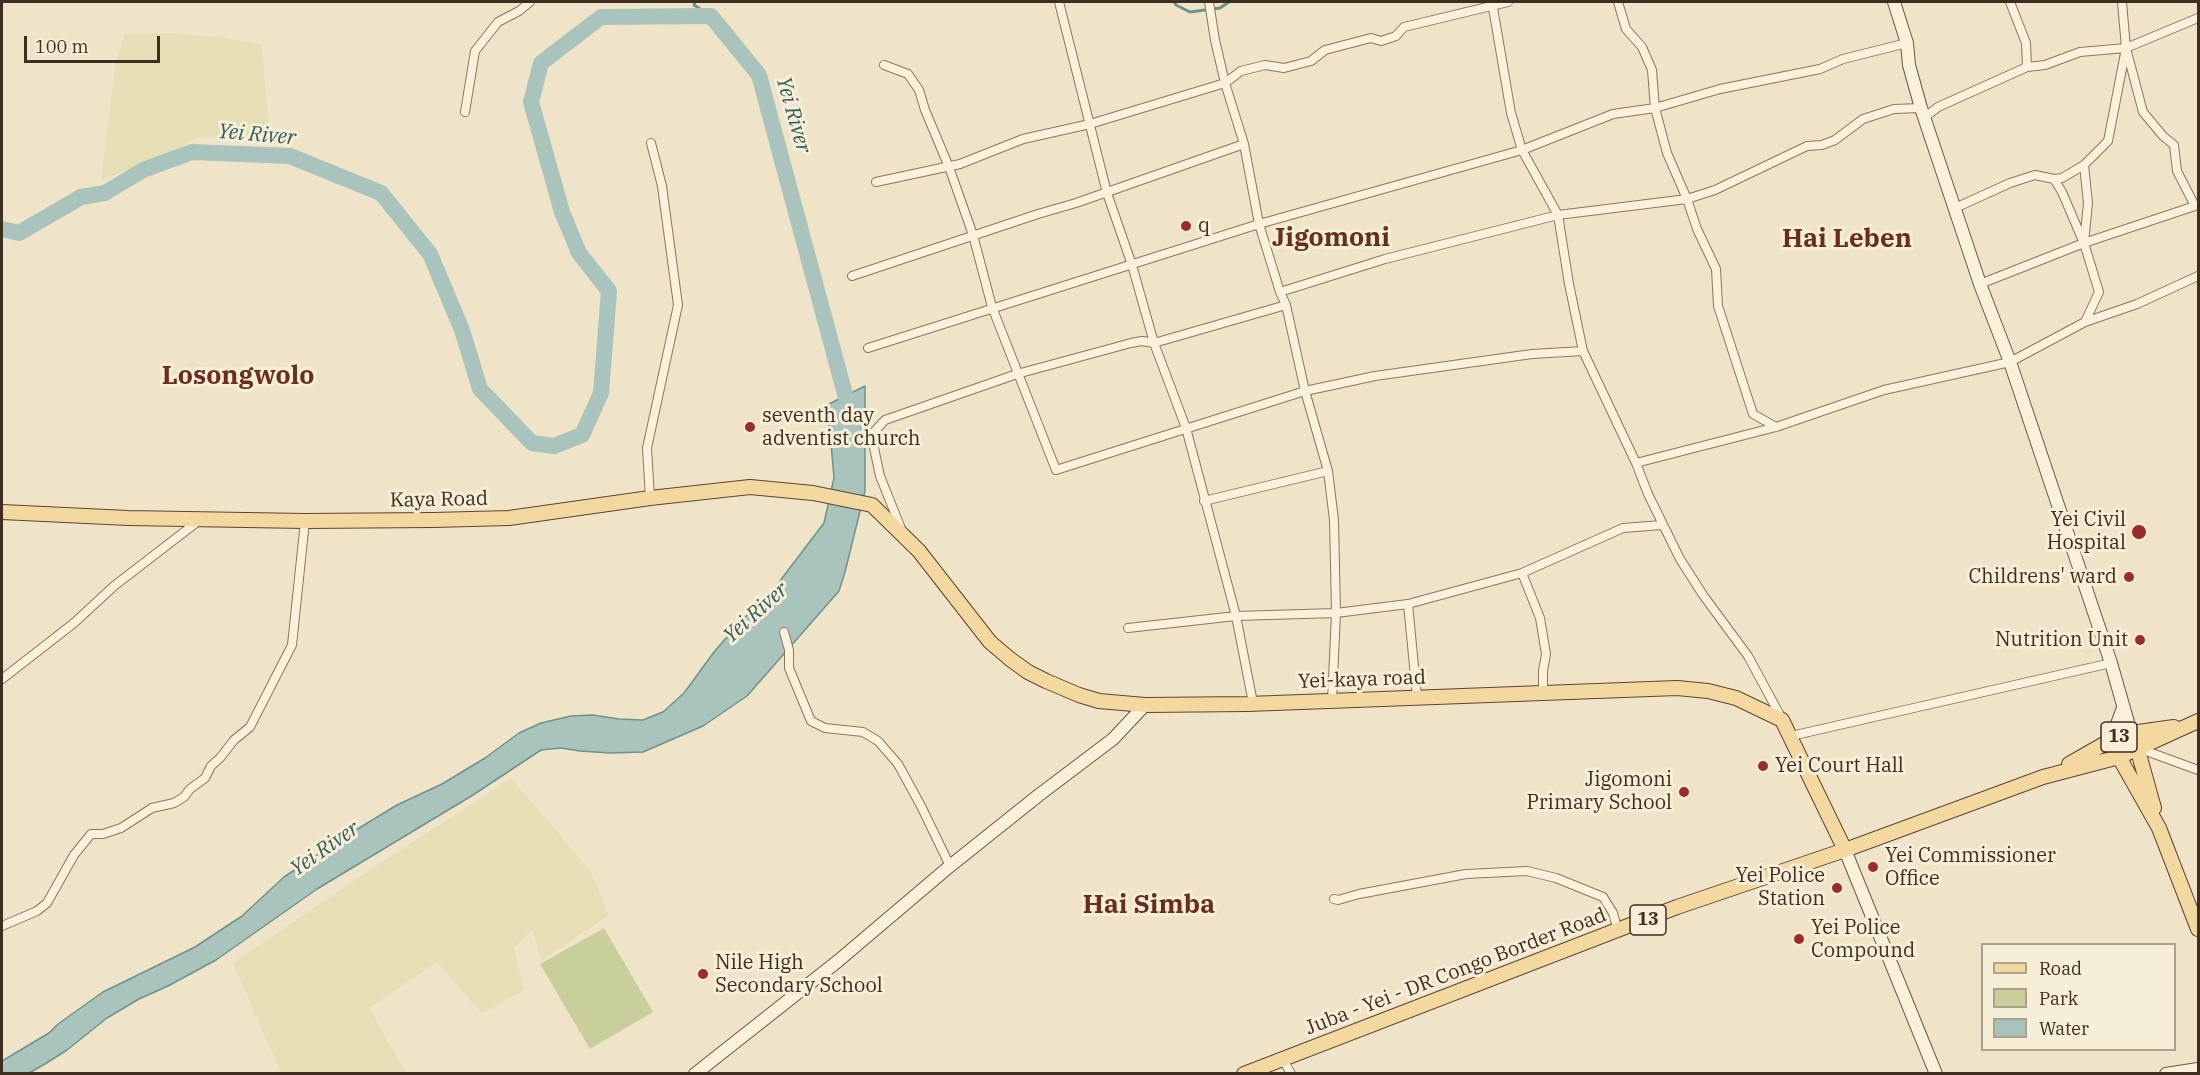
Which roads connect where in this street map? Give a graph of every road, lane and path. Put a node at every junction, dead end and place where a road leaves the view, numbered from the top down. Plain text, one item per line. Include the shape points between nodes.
1 (530, 2) edge
2 (1059, 2) edge
3 (1209, 2) edge
4 (1508, 2) edge
5 (1618, 2) edge
6 (1894, 2) edge
7 (2010, 2) edge
8 (2122, 2) edge
9 (1493, 4) edge
10 (2199, 18) edge
11 (1907, 42) junction
12 (2126, 48) junction
13 (884, 65) dead end
14 (2027, 67) junction
15 (1225, 83) junction
16 (1655, 108) junction
17 (465, 112) dead end
18 (1923, 112) junction
19 (1090, 124) junction
20 (651, 143) dead end
21 (1244, 144) junction
22 (1522, 150) junction
23 (2084, 165) junction
24 (949, 166) junction
25 (2054, 179) junction
26 (876, 182) dead end
27 (1107, 193) junction
28 (1688, 199) junction
29 (2197, 206) edge
30 (1955, 208) junction
31 (1558, 215) junction
32 (1259, 224) junction
33 (973, 235) junction
34 (2084, 243) junction
35 (1132, 265) junction
36 (852, 276) dead end
37 (2199, 276) edge
38 (1980, 284) junction
39 (1280, 292) junction
40 (1286, 305) junction
41 (992, 307) junction
42 (2085, 322) junction
43 (1154, 343) junction
44 (868, 348) dead end
45 (1583, 351) junction
46 (2010, 362) junction
47 (1017, 374) junction
48 (1305, 391) junction
49 (1776, 427) junction
50 (1186, 428) junction
51 (1636, 463) junction
52 (1328, 471) junction
53 (650, 498) junction
54 (1204, 501) junction
55 (872, 506) joint
56 (2, 512) edge
57 (201, 519) junction
58 (305, 521) junction
59 (1662, 525) junction
60 (904, 535) junction
61 (1522, 573) junction
62 (1408, 604) junction
63 (1336, 613) junction
64 (1236, 615) junction
65 (1128, 628) dead end
66 (784, 632) dead end
67 (2111, 663) junction
68 (2, 679) edge
69 (1543, 691) junction
70 (1417, 697) junction
71 (1332, 701) junction
72 (1253, 703) junction
73 (1145, 705) junction
74 (2123, 708) junction
75 (1782, 720) junction
76 (2195, 723) edge
77 (2131, 733) junction
78 (1791, 736) junction
79 (2111, 740) junction
80 (2138, 748) junction
81 (2119, 757) junction
82 (2199, 770) edge
83 (2054, 773) junction
84 (2159, 828) junction
85 (1845, 850) junction
86 (950, 866) junction
87 (1334, 899) dead end
88 (2, 926) edge
89 (2199, 929) edge
90 (1618, 931) junction
91 (1283, 1059) junction
92 (2199, 1069) edge
93 (694, 1074) edge
94 (1244, 1074) edge
95 (1291, 1074) edge
96 (1936, 1074) edge
97 (2166, 1074) edge

1 - 17 street via 498,22 475,51
2 - 19 street
3 - 15 street
4 - 9 street
5 - 16 street via 1626,29 1642,47 1652,70
6 - 11 street
7 - 14 street via 2026,43
8 - 12 street
9 - 15 street via 1404,27 1396,36 1381,41 1371,38 1326,50 1311,61 1284,68 1265,65 1240,71
9 - 22 street via 1510,114
10 - 12 street
11 - 16 street via 1843,58 1820,69 1720,89
11 - 18 street via 1909,65
12 - 14 street via 2080,52
12 - 23 street via 2108,141
12 - 29 street via 2143,112 2174,145 2177,171
13 - 24 street via 913,79
14 - 18 street
15 - 19 street
15 - 21 street
16 - 22 street via 1613,114
16 - 28 street via 1667,153
18 - 28 street via 1894,109 1863,119 1835,140 1807,146
18 - 30 street
19 - 24 street via 1023,139
19 - 27 street
20 - 53 street via 662,186 678,305 647,448
21 - 27 street
21 - 32 street
22 - 31 street
22 - 32 street
23 - 25 street
23 - 34 street via 2088,204
24 - 26 street
24 - 33 street
25 - 30 street via 2035,175
25 - 34 street
27 - 33 street
27 - 35 street
28 - 31 street
28 - 49 street via 1697,230 1716,269 1718,306 1753,414
29 - 34 street
30 - 38 street
31 - 39 street via 1385,259
31 - 45 street
32 - 35 street
32 - 39 street
33 - 36 street
33 - 41 street
34 - 38 street
34 - 42 street via 2098,292
35 - 41 street
35 - 43 street
37 - 42 street
38 - 46 street
39 - 40 street
40 - 43 street
40 - 48 street
41 - 44 street
41 - 47 street
42 - 46 street
43 - 47 street via 1131,343
43 - 50 street
45 - 48 street via 1532,354 1375,376
45 - 51 street
46 - 49 street via 1884,390
46 - 67 street
47 - 50 street via 1056,470
47 - 60 street via 885,420 873,433 880,476
48 - 50 street
48 - 52 street
49 - 51 street
50 - 54 street
51 - 59 street
52 - 54 street
52 - 63 street via 1334,520
53 - 55 main road, Kaya Road via 750,487 813,493
53 - 58 main road, Kaya Road via 509,518
54 - 64 street
55 - 60 main road, Yei-kaya road
56 - 57 main road, Kaya Road
57 - 58 main road, Kaya Road
57 - 68 street
58 - 88 street via 292,645 250,727 184,797 152,808 121,828 91,834 74,855 47,903
59 - 61 street via 1623,528
59 - 75 street via 1680,560 1748,656
60 - 73 main road, Yei-kaya road via 990,642 1018,666 1079,695
61 - 62 street
61 - 69 street via 1540,618 1546,654
62 - 63 street
62 - 70 street
63 - 64 street
63 - 71 street
64 - 65 street
64 - 72 street
66 - 86 street via 789,668 812,721 825,728 863,732 878,741 898,764
67 - 74 street
67 - 78 street
69 - 70 main road, Yei-kaya road
69 - 75 main road, Yei-kaya road via 1708,691 1736,698
70 - 71 main road, Yei-kaya road
71 - 72 main road, Yei-kaya road
72 - 73 main road, Yei-kaya road
73 - 86 street via 1113,739
74 - 77 street
74 - 79 street
75 - 78 main road
76 - 77 main road, Juba - Yei - DR Congo Border Road / 13
76 - 80 main road, Juba - Yei - DR Congo Border Road
77 - 79 main road, Juba - Yei - DR Congo Border Road / 13
77 - 80 main road
78 - 85 main road
79 - 81 main road
79 - 83 main road, Juba - Yei - DR Congo Border Road / 13
80 - 81 main road, Juba - Yei - DR Congo Border Road / 13
80 - 82 street
80 - 84 main road
81 - 83 main road, Juba - Yei - DR Congo Border Road / 13
81 - 84 main road
83 - 85 main road, Juba - Yei - DR Congo Border Road / 13
84 - 89 main road
85 - 90 main road, Juba - Yei - DR Congo Border Road / 13
85 - 96 street
86 - 93 street via 838,962
87 - 90 street via 1466,874 1527,871 1603,897
90 - 91 main road, Juba - Yei - DR Congo Border Road / 13
91 - 94 main road, Juba - Yei - DR Congo Border Road / 13
91 - 95 street
92 - 97 street

